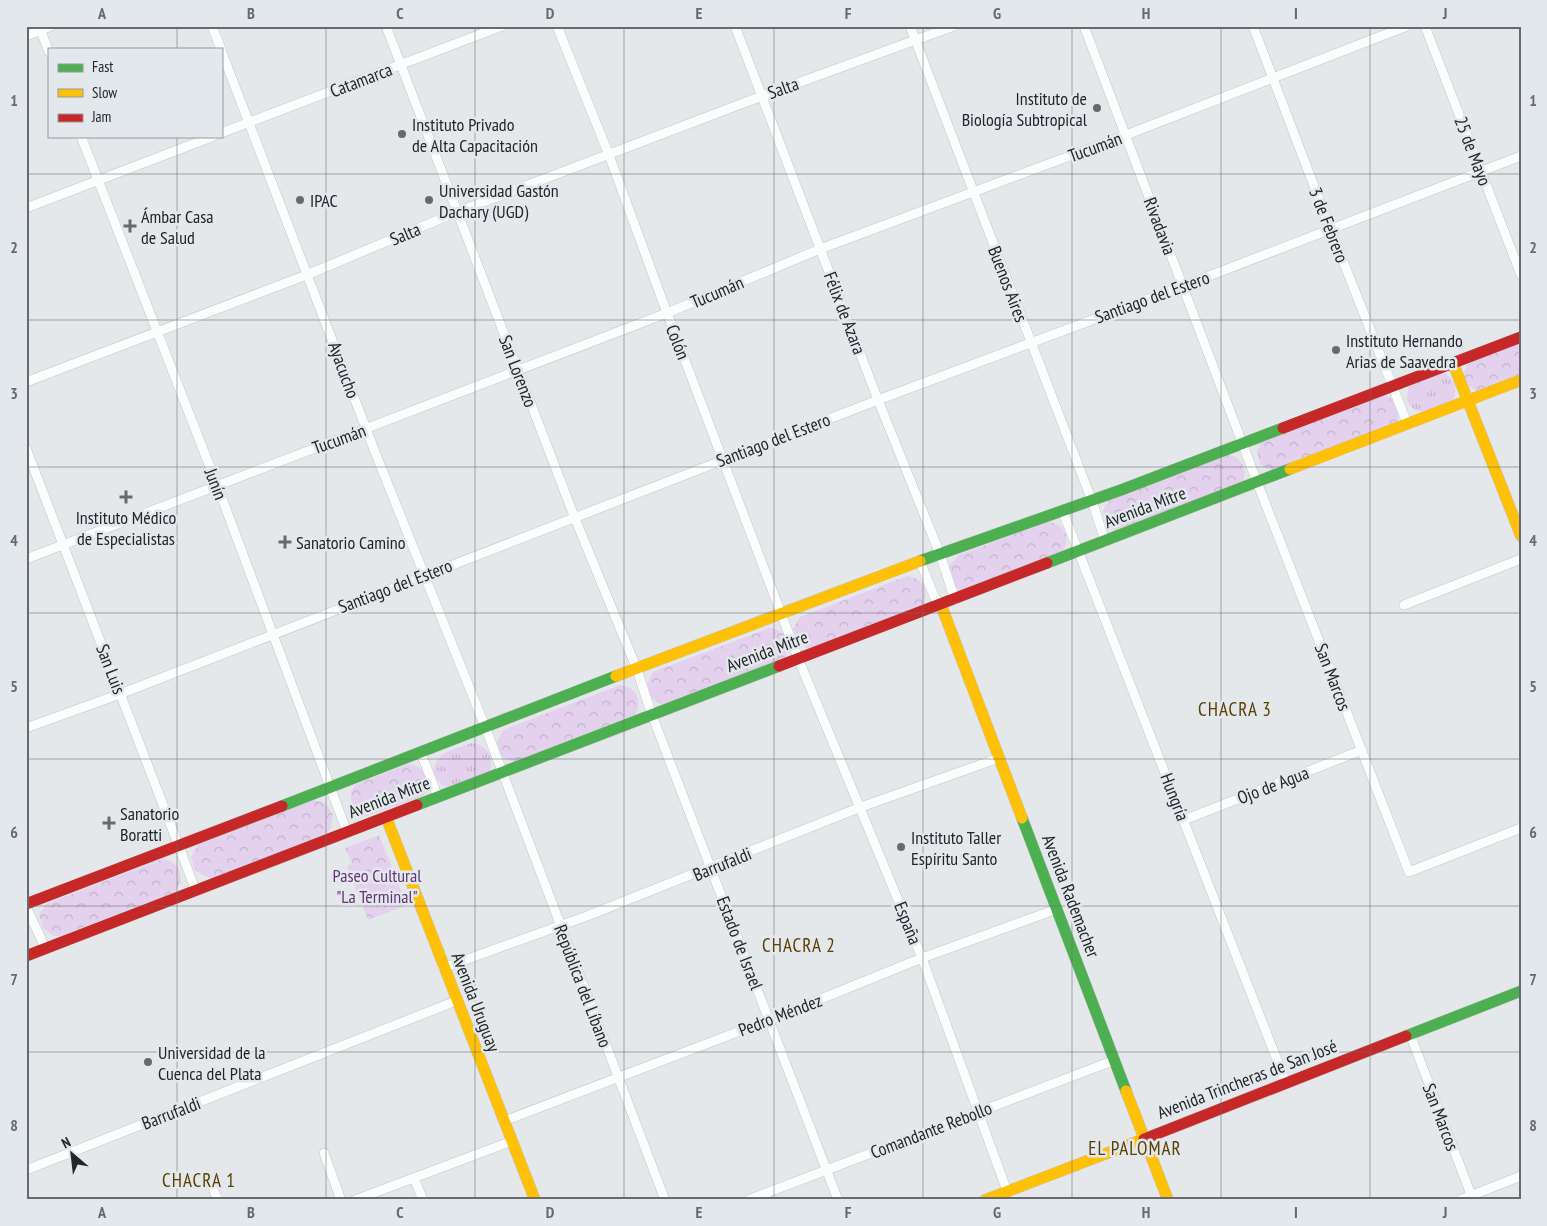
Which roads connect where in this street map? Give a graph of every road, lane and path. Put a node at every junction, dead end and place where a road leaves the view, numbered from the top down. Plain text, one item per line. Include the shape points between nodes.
1 (51, 26) edge
2 (212, 26) edge
3 (386, 26) edge
4 (502, 26) edge
5 (557, 26) edge
6 (735, 26) edge
7 (910, 26) edge
8 (954, 26) edge
9 (1084, 26) edge
10 (1254, 26) edge
11 (1408, 26) edge
12 (1425, 26) edge
13 (40, 28) edge
14 (26, 36) edge
15 (915, 41) junction
16 (221, 48) edge
17 (48, 49) edge
18 (222, 52) edge
19 (401, 64) junction
20 (1274, 78) junction
21 (762, 96) junction
22 (250, 122) junction
23 (222, 133) edge
24 (1126, 135) junction
25 (82, 138) edge
26 (209, 138) edge
27 (609, 155) junction
28 (1521, 156) edge
29 (1481, 172) junction
30 (98, 181) junction
31 (972, 190) junction
32 (26, 208) edge
33 (457, 212) junction
34 (1330, 228) junction
35 (820, 248) junction
36 (309, 274) junction
37 (1521, 275) edge
38 (1183, 286) junction
39 (666, 313) junction
40 (157, 332) junction
41 (1521, 337) edge
42 (1030, 342) junction
43 (1453, 362) junction
44 (518, 371) junction
45 (1521, 380) edge
46 (26, 382) edge
47 (1392, 384) junction
48 (878, 400) junction
49 (1468, 400) junction
50 (1407, 423) junction
51 (366, 429) junction
52 (1244, 443) junction
53 (26, 448) edge
54 (724, 460) junction
55 (1257, 482) junction
56 (217, 485) junction
57 (1092, 501) junction
58 (1063, 512) junction
59 (574, 516) junction
60 (1521, 536) edge
61 (1105, 541) junction
62 (63, 545) junction
63 (1079, 551) junction
64 (940, 554) junction
65 (26, 559) edge
66 (1521, 559) edge
67 (920, 561) junction
68 (423, 575) junction
69 (955, 600) junction
70 (941, 605) junction
71 (1404, 605) dead end
72 (782, 612) junction
73 (271, 635) junction
74 (798, 658) junction
75 (636, 667) junction
76 (120, 694) junction
77 (652, 715) junction
78 (26, 728) edge
79 (486, 729) junction
80 (1362, 750) junction
81 (421, 753) junction
82 (999, 758) junction
83 (501, 772) junction
84 (330, 789) junction
85 (438, 797) junction
86 (861, 807) junction
87 (386, 817) junction
88 (1184, 820) junction
89 (1521, 828) edge
90 (347, 832) junction
91 (178, 847) junction
92 (711, 868) junction
93 (196, 891) junction
94 (26, 906) edge
95 (1057, 909) junction
96 (560, 926) junction
97 (46, 949) junction
98 (26, 956) edge
99 (922, 958) junction
100 (443, 968) junction
101 (1521, 991) edge
102 (456, 1002) junction
103 (769, 1020) junction
104 (1410, 1034) junction
105 (1115, 1060) junction
106 (618, 1077) junction
107 (1286, 1083) junction
108 (977, 1113) junction
109 (504, 1121) junction
110 (1144, 1139) junction
111 (512, 1142) junction
112 (324, 1152) dead end
113 (26, 1170) edge
114 (827, 1170) junction
115 (1521, 1176) edge
116 (414, 1178) junction
117 (1007, 1192) junction
118 (1472, 1198) edge
119 (341, 1200) edge
120 (355, 1200) edge
121 (423, 1200) edge
122 (535, 1200) edge
123 (665, 1200) edge
124 (748, 1200) edge
125 (838, 1200) edge
126 (985, 1200) edge
127 (1168, 1200) edge
128 (1460, 1200) edge

1 - 13 street
2 - 16 street, Ayacucho
3 - 19 street, San Lorenzo
4 - 19 street, Catamarca
5 - 27 street, Colón
6 - 21 street, Félix de Azara
7 - 15 street, Buenos Aires
8 - 15 street, Salta
9 - 24 street, Rivadavia
10 - 20 street, 3 de Febrero
11 - 20 street, Tucumán
12 - 29 street, 25 de Mayo
13 - 14 street
13 - 17 street
15 - 21 street, Salta
15 - 31 street, Buenos Aires
18 - 22 street, Ayacucho
19 - 22 street, Catamarca
19 - 33 street, San Lorenzo
20 - 24 street, Tucumán
20 - 34 street, 3 de Febrero
21 - 27 street, Salta
21 - 35 street, Félix de Azara
22 - 23 street, Catamarca
22 - 36 street, Ayacucho
24 - 31 street, Tucumán
24 - 38 street, Rivadavia
25 - 30 street, Junín
26 - 30 street
27 - 33 street, Salta
27 - 39 street, Colón
28 - 29 street, Santiago del Estero
29 - 34 street, Santiago del Estero
29 - 37 street, 25 de Mayo
30 - 32 street
30 - 40 street, Junín
31 - 35 street, Tucumán
31 - 42 street, Buenos Aires
33 - 36 street, Salta
33 - 44 street, San Lorenzo
34 - 38 street, Santiago del Estero
34 - 47 street, 3 de Febrero
35 - 39 street, Tucumán
35 - 48 street, Félix de Azara
36 - 40 street, Salta
36 - 51 street, Ayacucho
38 - 42 street, Santiago del Estero
38 - 52 street, Rivadavia
39 - 44 street, Tucumán
39 - 54 street, Colón
40 - 46 street, Salta
40 - 56 street, Junín
41 - 43 main road, Avenida Mitre
42 - 48 street, Santiago del Estero
42 - 57 street, Buenos Aires
43 - 47 main road, Avenida Mitre
43 - 49 main road
44 - 51 street, Tucumán
44 - 59 street, San Lorenzo
45 - 49 main road, Avenida Mitre
47 - 50 street, 3 de Febrero
47 - 52 main road, Avenida Mitre
48 - 54 street, Santiago del Estero
48 - 64 street, Félix de Azara
49 - 50 main road, Avenida Mitre
49 - 60 main road
50 - 55 main road, Avenida Mitre
51 - 56 street, Tucumán
51 - 68 street, Ayacucho
52 - 55 street, Rivadavia
52 - 57 main road, Avenida Mitre
53 - 62 street, San Luis
54 - 59 street, Santiago del Estero
54 - 72 street, Colón
55 - 61 main road, Avenida Mitre
55 - 80 street, San Marcos
56 - 62 street, Tucumán
56 - 73 street, Junín
57 - 58 main road, Avenida Mitre
57 - 61 street, Buenos Aires
58 - 63 street, Hungría
58 - 64 main road, Avenida Mitre
59 - 68 street, Santiago del Estero
59 - 75 street, San Lorenzo
61 - 63 main road, Avenida Mitre
62 - 65 street, Tucumán
62 - 76 street, San Luis
63 - 69 main road, Avenida Mitre
63 - 88 street, Hungría
64 - 67 main road, Avenida Mitre
64 - 69 street, Félix de Azara
66 - 71 street
67 - 70 street
67 - 72 main road, Avenida Mitre
68 - 73 street, Santiago del Estero
68 - 79 street, Ayacucho
69 - 70 main road, Avenida Mitre
70 - 74 main road, Avenida Mitre
70 - 82 main road, Avenida Rademacher
72 - 74 street, Colón
72 - 75 main road, Avenida Mitre
73 - 76 street, Santiago del Estero
73 - 84 street, Junín
74 - 77 main road, Avenida Mitre
74 - 86 street, España
75 - 77 street, San Lorenzo
75 - 79 main road, Avenida Mitre
76 - 78 street, Santiago del Estero
76 - 91 street, San Luis
77 - 83 main road, Avenida Mitre
77 - 92 street, Estado de Israel
79 - 81 main road, Avenida Mitre
79 - 83 street, Ayacucho
80 - 88 street, Ojo de Agua
80 - 89 street, San Marcos via 1409,872
81 - 84 main road, Avenida Mitre
81 - 85 street
82 - 86 street, Barrufaldi
82 - 95 main road, Avenida Rademacher
83 - 85 main road, Avenida Mitre
83 - 96 street, República del Líbano
84 - 90 street, Junín
84 - 91 main road, Avenida Mitre
85 - 87 main road, Avenida Mitre
86 - 92 street, Barrufaldi
86 - 99 street, España
87 - 90 main road, Avenida Mitre
87 - 100 main road, Avenida Uruguay
88 - 107 street, Hungría
90 - 93 main road, Avenida Mitre
91 - 93 street, San Luis
91 - 94 main road, Avenida Mitre
92 - 96 street, Barrufaldi
92 - 103 street, Estado de Israel
93 - 97 main road, Avenida Mitre
94 - 97 street
95 - 99 street, Pedro Méndez
95 - 105 main road, Avenida Rademacher
96 - 100 street, Barrufaldi
96 - 106 street, República del Líbano
97 - 98 main road, Avenida Mitre
99 - 103 street, Pedro Méndez
99 - 108 street, España
100 - 102 main road, Avenida Uruguay
101 - 104 main road, Avenida Trincheras de San José
102 - 109 main road, Avenida Uruguay
102 - 113 street, Barrufaldi
103 - 106 street, Pedro Méndez
103 - 114 street, Estado de Israel
104 - 107 main road, Avenida Trincheras de San José
104 - 118 street, San Marcos
105 - 108 street, Comandante Rebollo
105 - 110 main road, Avenida Rademacher
106 - 109 street, Pedro Méndez
106 - 123 street, República del Líbano
107 - 110 main road, Avenida Trincheras de San José
108 - 114 street, Comandante Rebollo
108 - 117 street, España
109 - 111 main road, Avenida Uruguay
110 - 117 main road, Avenida Trincheras de San José
110 - 127 main road, Avenida Rademacher
111 - 116 street
111 - 122 main road, Avenida Uruguay
112 - 119 street
114 - 124 street, Comandante Rebollo
114 - 125 street, Estado de Israel
115 - 118 street
116 - 120 street
116 - 121 street
117 - 126 main road, Avenida Trincheras de San José
118 - 128 street

